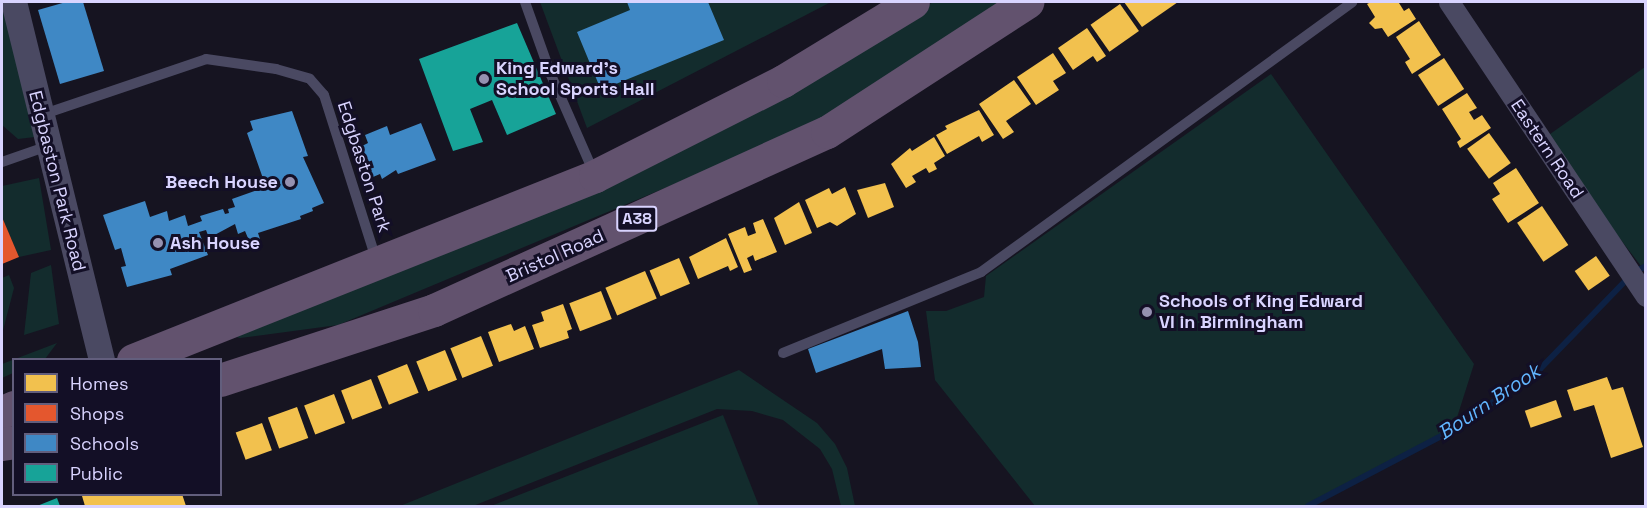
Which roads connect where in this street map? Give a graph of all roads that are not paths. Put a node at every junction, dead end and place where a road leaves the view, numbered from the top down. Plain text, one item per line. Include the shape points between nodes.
1 (14, 2) edge
2 (525, 2) edge
3 (913, 2) edge
4 (1026, 2) edge
5 (1352, 2) edge
6 (1449, 2) edge
7 (41, 115) junction
8 (48, 146) junction
9 (2, 162) edge
10 (595, 176) junction
11 (377, 263) junction
12 (1644, 287) edge
13 (361, 334) junction
14 (783, 353) dead end
15 (101, 358) edge
16 (139, 358) edge
17 (222, 359) edge
18 (222, 379) edge

1 - 7 street, Edgbaston Park Road
2 - 10 lane via 551,75
3 - 10 highway via 783,81
4 - 13 highway, Bristol Road / A38 via 827,132 435,310
5 - 14 lane via 981,272
6 - 12 street, Eastern Road
7 - 8 street, Edgbaston Park Road
7 - 11 lane, Edgbaston Park via 206,59 276,69 310,80 324,95
8 - 9 lane
8 - 15 street, Edgbaston Park Road
10 - 11 highway
11 - 16 highway
13 - 17 highway via 303,337
13 - 18 highway, Bristol Road / A38

